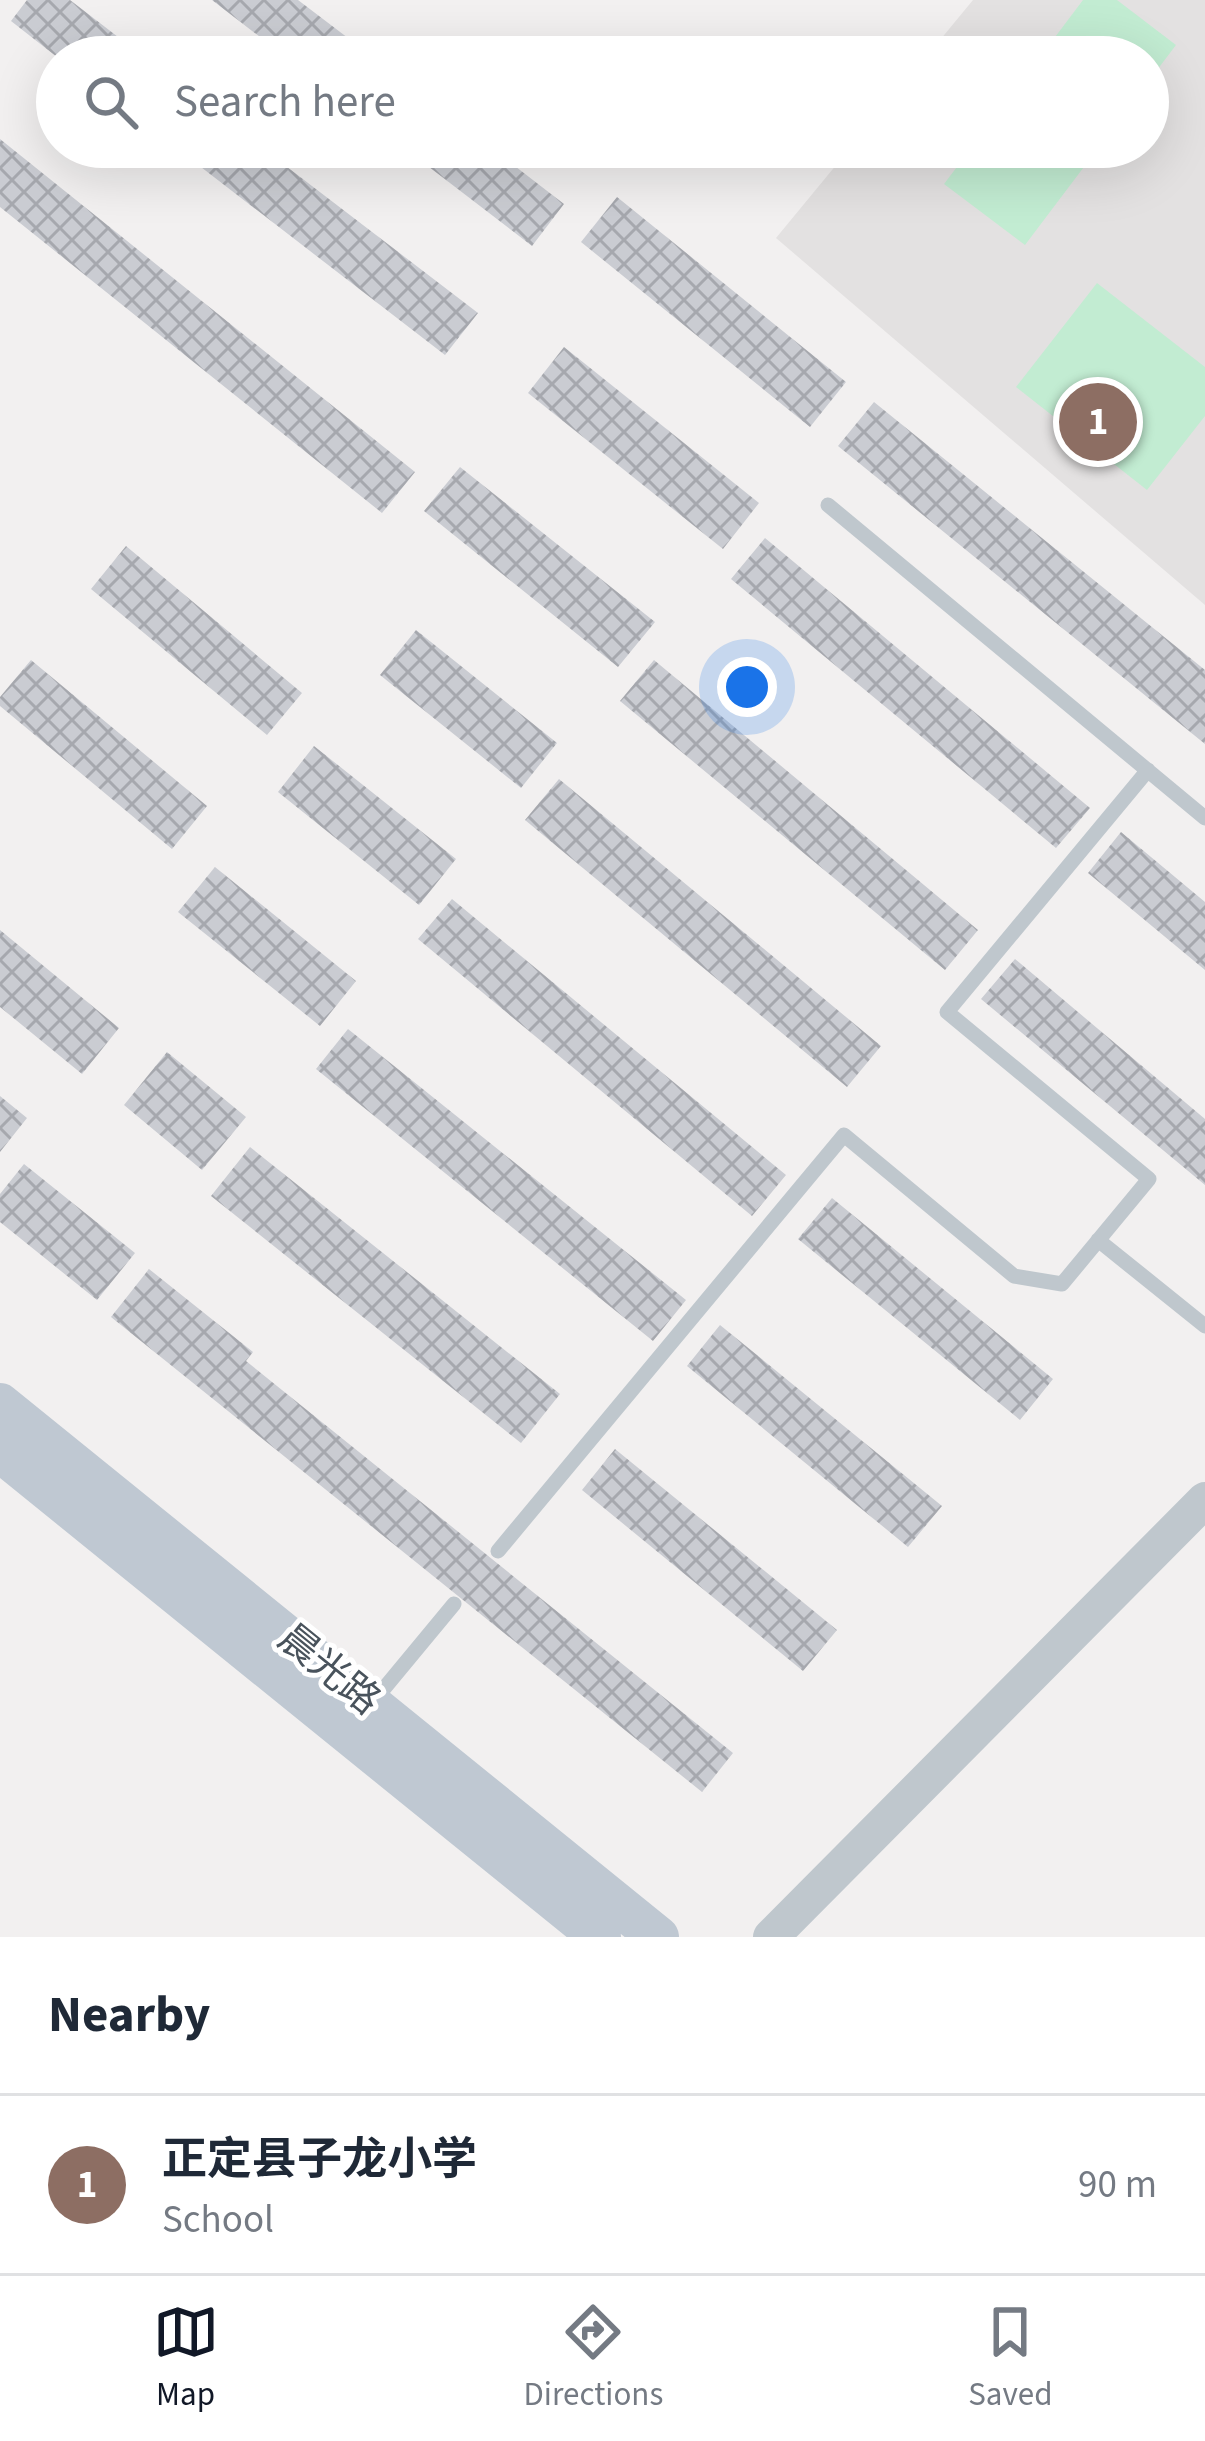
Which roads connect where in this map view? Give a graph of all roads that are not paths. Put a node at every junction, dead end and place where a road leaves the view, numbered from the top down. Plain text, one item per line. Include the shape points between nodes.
1 (828, 505) dead end
2 (1148, 770) junction
3 (1205, 818) edge
4 (1098, 1240) junction
5 (1205, 1326) edge
6 (0, 1403) edge
7 (0, 1451) edge
8 (1205, 1500) edge
9 (498, 1551) dead end
10 (454, 1604) dead end
11 (371, 1704) junction
12 (600, 1937) edge
13 (658, 1937) edge
14 (771, 1937) edge

1 - 2 lane
2 - 3 lane
2 - 4 lane via 947,1012 1149,1179
4 - 5 lane
4 - 9 lane via 1062,1285 1015,1276 844,1135
6 - 11 main road, 晨光路
7 - 12 main road, 晨光路
8 - 14 street
10 - 11 lane
11 - 13 main road, 晨光路

